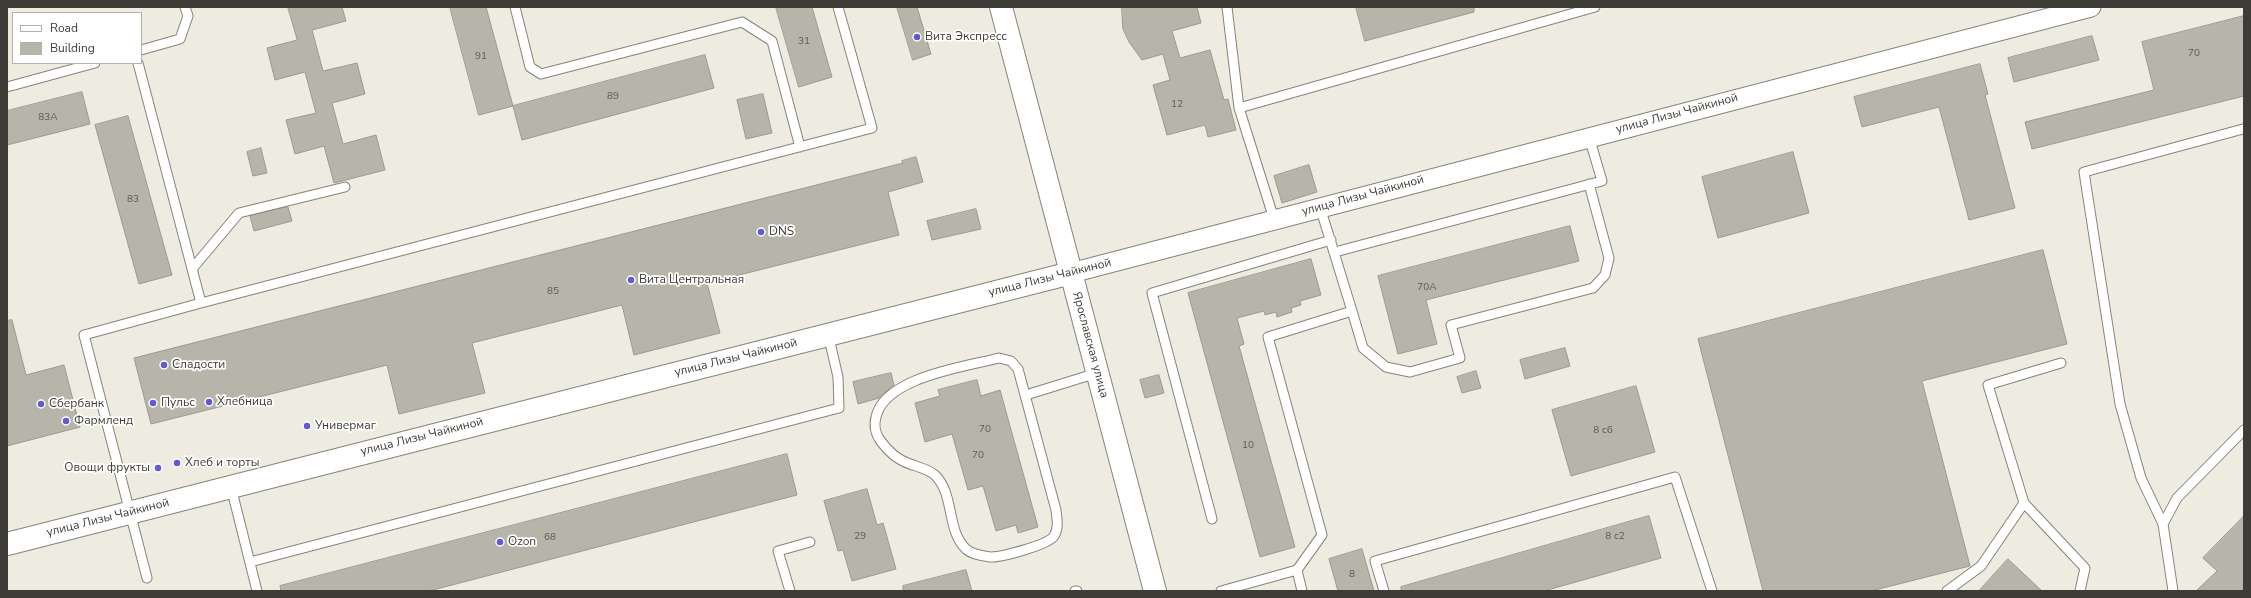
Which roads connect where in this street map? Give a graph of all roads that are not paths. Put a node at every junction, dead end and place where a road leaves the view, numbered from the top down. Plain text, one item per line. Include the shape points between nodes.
1 (185, 7) edge
2 (515, 7) edge
3 (838, 7) edge
4 (1001, 7) edge
5 (1227, 7) edge
6 (1595, 7) edge
7 (2091, 7) edge
8 (142, 50) edge
9 (91, 64) edge
10 (138, 64) edge
11 (7, 87) edge
12 (1239, 108) junction
13 (2243, 128) edge
14 (1589, 137) junction
15 (800, 147) junction
16 (1589, 184) junction
17 (345, 186) dead end
18 (1320, 207) junction
19 (1274, 219) junction
20 (1331, 240) junction
21 (1335, 252) junction
22 (192, 269) junction
23 (1071, 273) junction
24 (201, 303) junction
25 (1352, 311) junction
26 (828, 334) junction
27 (2061, 363) dead end
28 (1097, 373) junction
29 (1026, 395) junction
30 (2244, 430) edge
31 (230, 486) junction
32 (2024, 503) junction
33 (131, 512) junction
34 (1212, 518) dead end
35 (2164, 524) junction
36 (810, 542) dead end
37 (7, 544) edge
38 (250, 562) junction
39 (1297, 570) junction
40 (147, 578) dead end
41 (257, 591) edge
42 (790, 591) edge
43 (1155, 591) edge
44 (1221, 591) edge
45 (1302, 591) edge
46 (1384, 591) edge
47 (1712, 591) edge
48 (1947, 591) edge
49 (2080, 591) edge
50 (2173, 591) edge

1 - 8 lane via 188,16 180,39
2 - 15 lane via 530,67 541,74 742,22 772,42
3 - 15 lane via 872,128
4 - 23 main road, Ярославская улица
5 - 12 lane
6 - 12 lane
7 - 14 street, улица Лизы Чайкиной
9 - 11 lane
10 - 22 lane
12 - 19 lane
13 - 35 lane via 2084,172 2120,404 2141,478
14 - 16 lane via 1602,181
14 - 18 street, улица Лизы Чайкиной
15 - 24 lane
16 - 21 lane
16 - 25 lane via 1609,258 1605,275 1594,288 1451,325 1460,358 1410,372 1386,367 1363,348
17 - 22 lane via 239,213
18 - 19 street, улица Лизы Чайкиной
18 - 20 lane
19 - 23 street, улица Лизы Чайкиной
20 - 21 lane
20 - 34 lane via 1152,293
21 - 25 lane
22 - 24 lane
23 - 26 main road, улица Лизы Чайкиной
23 - 28 main road, Ярославская улица
24 - 33 lane via 84,335
25 - 39 lane via 1268,337 1322,535
26 - 31 main road, улица Лизы Чайкиной
26 - 38 lane via 838,377 839,408
27 - 32 lane via 1988,385
28 - 29 lane
28 - 43 main road, Ярославская улица
29 - 29 lane via 1018,369 1011,360 999,358 916,380 892,393 878,410 874,425 879,439 895,457 934,474 946,491 957,535 966,550 979,555 993,557 1043,544 1053,538 1058,526
30 - 35 lane via 2177,498
31 - 33 main road, улица Лизы Чайкиной
31 - 38 lane
32 - 48 lane via 1981,566
32 - 49 lane via 2085,568
33 - 37 main road, улица Лизы Чайкиной
33 - 40 lane
35 - 50 lane
36 - 42 lane via 778,551
38 - 41 lane
39 - 44 lane
39 - 45 lane
46 - 47 lane via 1375,561 1675,478

